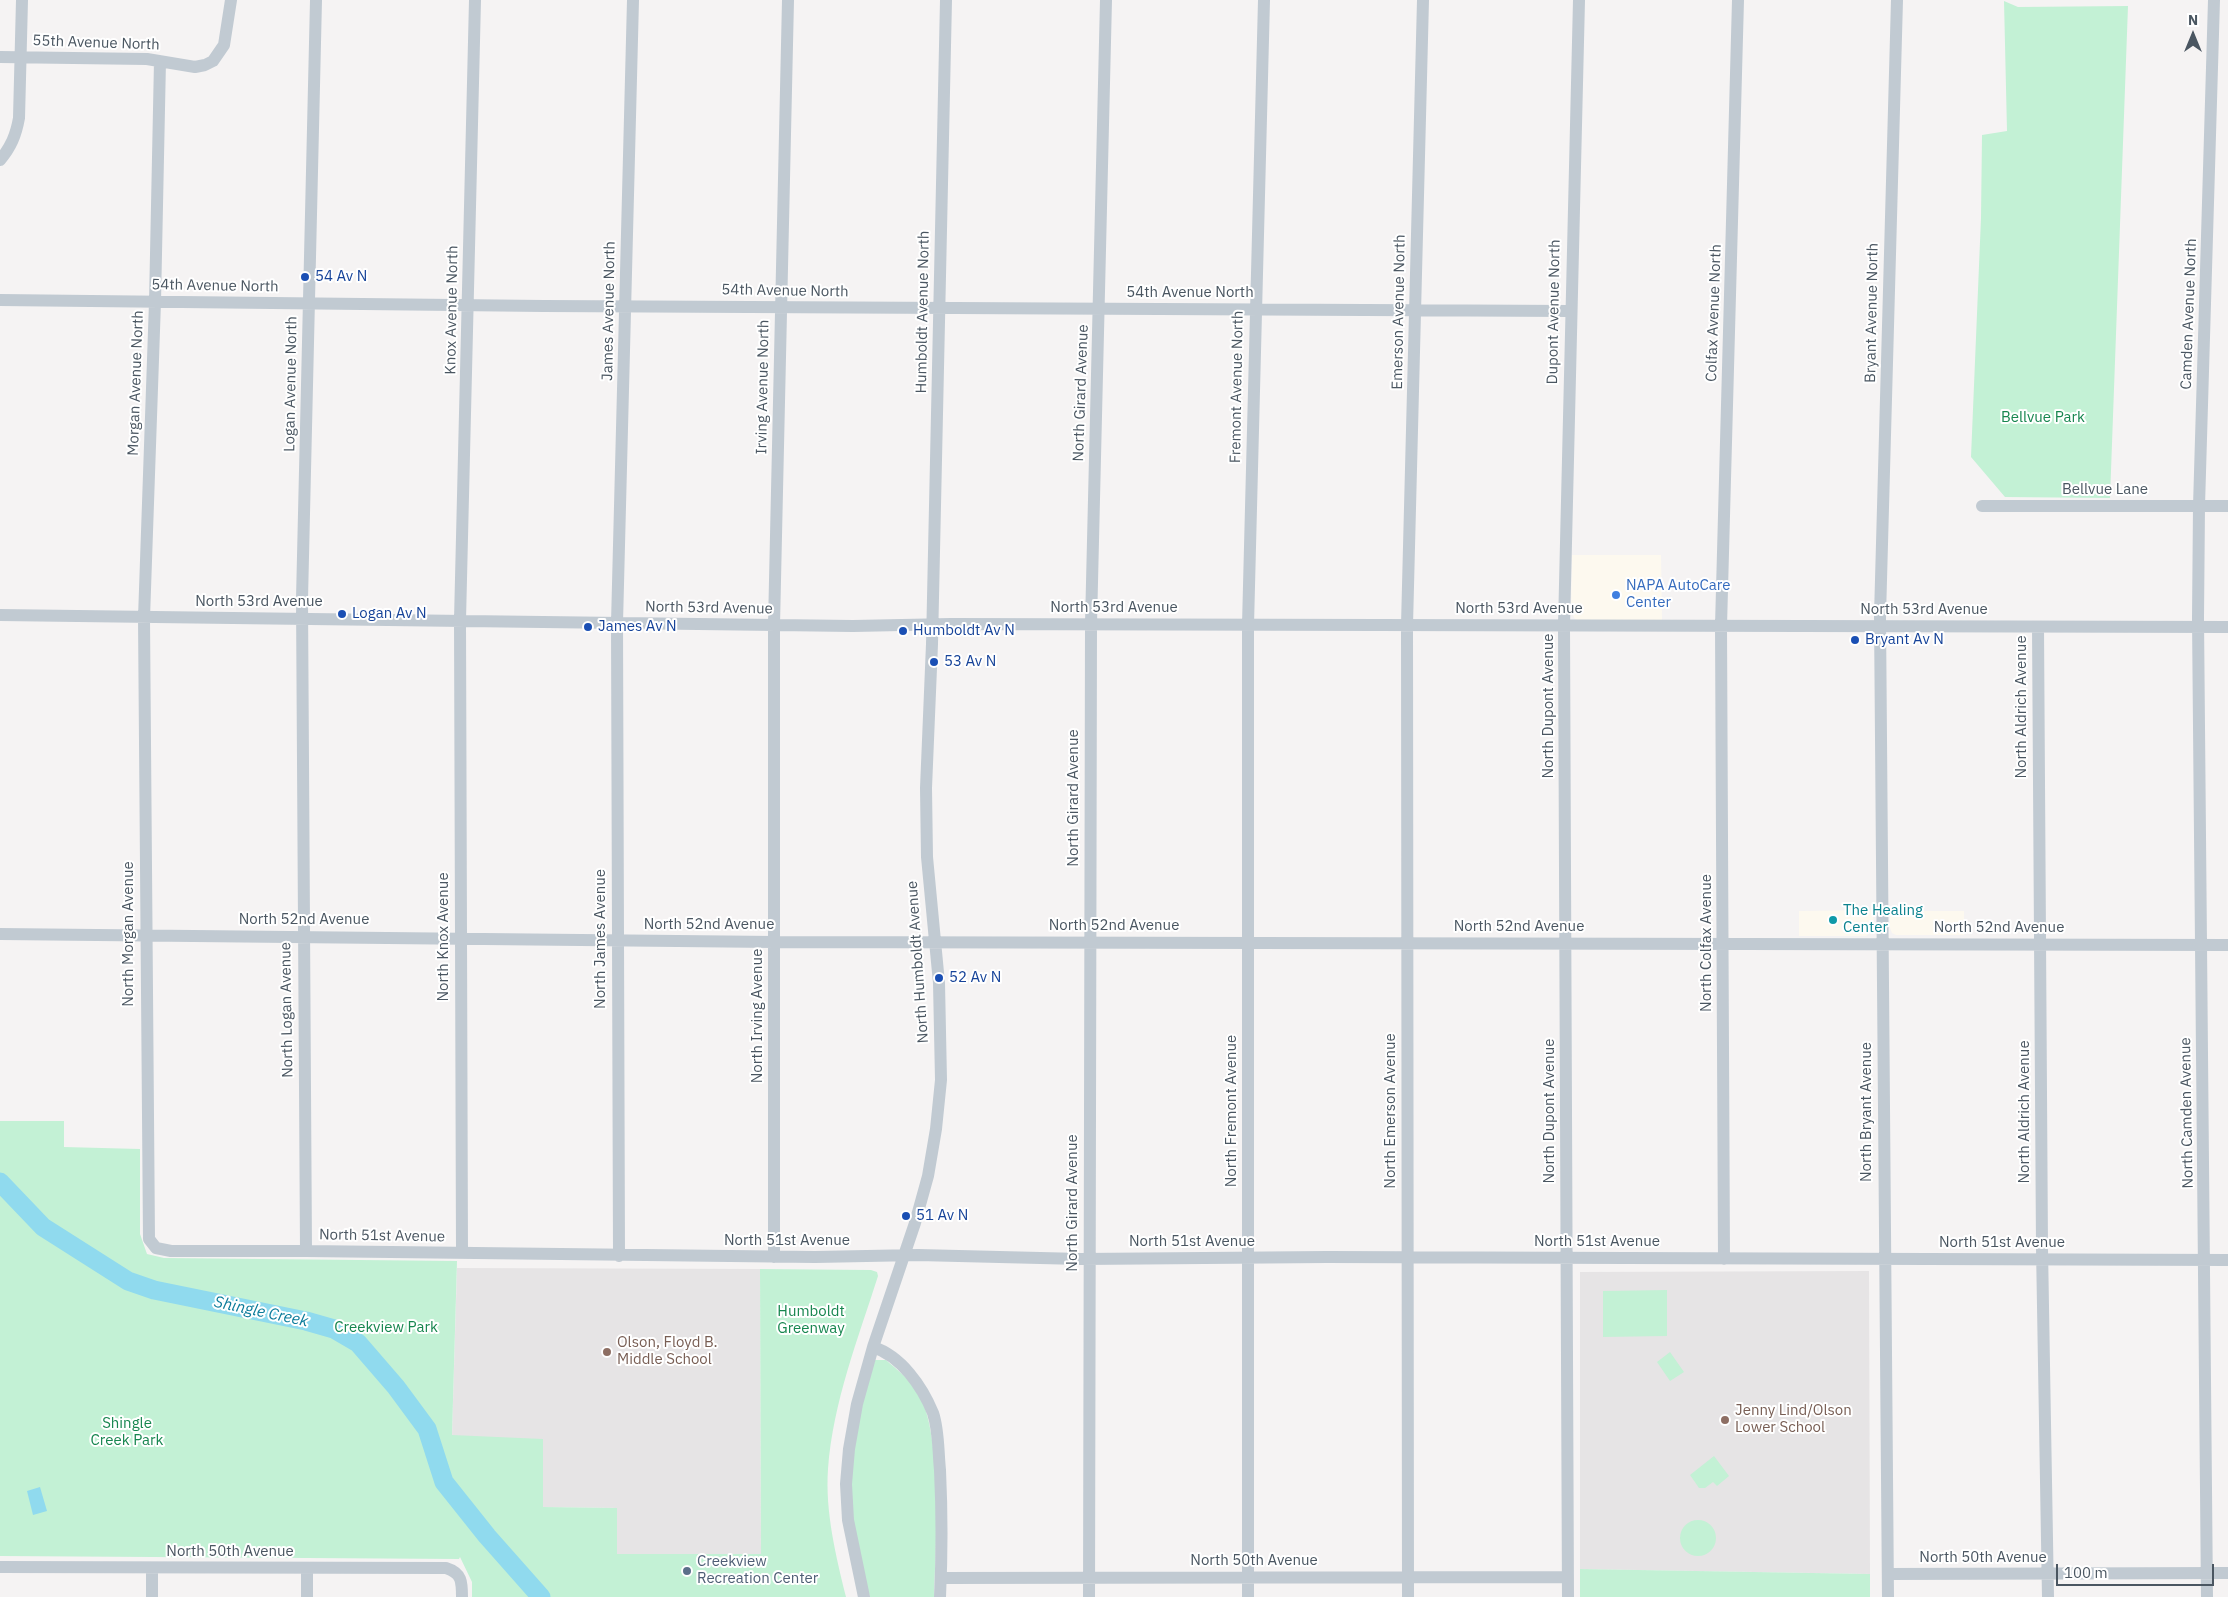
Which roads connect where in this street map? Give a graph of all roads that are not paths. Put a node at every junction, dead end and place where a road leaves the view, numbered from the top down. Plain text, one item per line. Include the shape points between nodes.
1 (22, 0) edge
2 (231, 0) edge
3 (316, 0) edge
4 (475, 0) edge
5 (633, 0) edge
6 (788, 0) edge
7 (946, 0) edge
8 (1106, 0) edge
9 (1264, 0) edge
10 (1423, 0) edge
11 (1578, 0) edge
12 (1738, 0) edge
13 (1897, 0) edge
14 (2214, 0) edge
15 (0, 57) edge
16 (21, 58) junction
17 (160, 60) junction
18 (0, 160) edge
19 (0, 300) edge
20 (155, 302) junction
21 (309, 304) junction
22 (468, 306) junction
23 (625, 306) junction
24 (781, 308) junction
25 (1099, 308) junction
26 (939, 309) junction
27 (1255, 309) junction
28 (1415, 310) junction
29 (1570, 311) junction
30 (1982, 506) dead end
31 (2199, 506) junction
32 (2228, 506) edge
33 (0, 615) edge
34 (144, 618) junction
35 (303, 618) junction
36 (460, 620) junction
37 (617, 623) junction
38 (1091, 624) junction
39 (774, 625) junction
40 (933, 625) junction
41 (1248, 625) junction
42 (1407, 625) junction
43 (1564, 626) junction
44 (1721, 626) junction
45 (1881, 626) junction
46 (2038, 627) junction
47 (2228, 627) edge
48 (2199, 628) junction
49 (0, 934) edge
50 (145, 935) junction
51 (303, 936) junction
52 (460, 938) junction
53 (617, 941) junction
54 (774, 942) junction
55 (934, 942) junction
56 (1090, 942) junction
57 (1248, 943) junction
58 (1407, 943) junction
59 (1565, 944) junction
60 (1724, 944) junction
61 (2040, 944) junction
62 (1882, 945) junction
63 (2201, 945) junction
64 (2228, 945) edge
65 (156, 1248) joint
66 (306, 1251) junction
67 (462, 1253) junction
68 (619, 1256) junction
69 (903, 1256) junction
70 (774, 1257) junction
71 (1248, 1258) junction
72 (1407, 1258) junction
73 (1884, 1258) junction
74 (1089, 1259) junction
75 (1567, 1259) junction
76 (1724, 1259) junction
77 (2042, 1259) junction
78 (2205, 1260) junction
79 (2228, 1260) edge
80 (873, 1347) junction
81 (0, 1567) edge
82 (152, 1568) junction
83 (307, 1568) junction
84 (2207, 1573) junction
85 (2228, 1573) edge
86 (1888, 1574) junction
87 (2047, 1574) junction
88 (1408, 1577) junction
89 (1567, 1577) junction
90 (941, 1578) junction
91 (1088, 1578) junction
92 (1248, 1578) junction
93 (152, 1597) edge
94 (307, 1597) edge
95 (462, 1597) edge
96 (864, 1597) edge
97 (940, 1597) edge
98 (1089, 1597) edge
99 (1248, 1597) edge
100 (1408, 1597) edge
101 (1568, 1597) edge
102 (1888, 1597) edge
103 (2048, 1597) edge
104 (2207, 1597) edge

1 - 16 street
2 - 17 street, 55th Avenue North via 226,37 220,54 213,61 196,67
3 - 21 street, Logan Avenue North
4 - 22 street, Knox Avenue North
5 - 23 street, James Avenue North
6 - 24 street, Irving Avenue North
7 - 26 street, Humboldt Avenue North
8 - 25 street, North Girard Avenue
9 - 27 street, Fremont Avenue North
10 - 28 street, Emerson Avenue North
11 - 29 street, Dupont Avenue North
12 - 44 street, Colfax Avenue North
13 - 45 street, Bryant Avenue North
14 - 31 street, Camden Avenue North
15 - 16 street, 55th Avenue North
16 - 17 street, 55th Avenue North
16 - 18 street via 16,134
17 - 20 street, Morgan Avenue North
19 - 20 street, 54th Avenue North
20 - 21 street, 54th Avenue North
20 - 34 street, Morgan Avenue North
21 - 22 street, 54th Avenue North
21 - 35 street, Logan Avenue North
22 - 23 street, 54th Avenue North
22 - 36 street, Knox Avenue North
23 - 24 street, 54th Avenue North
23 - 37 street, James Avenue North
24 - 26 street, 54th Avenue North
24 - 39 street, Irving Avenue North
25 - 26 street, 54th Avenue North
25 - 27 street, 54th Avenue North
25 - 38 street, North Girard Avenue
26 - 40 street, Humboldt Avenue North
27 - 28 street, 54th Avenue North
27 - 41 street, Fremont Avenue North
28 - 29 street, 54th Avenue North
28 - 42 street, Emerson Avenue North
29 - 43 street, Dupont Avenue North
30 - 31 street, Bellvue Lane
31 - 32 street, Bellvue Lane
31 - 48 street, Camden Avenue North
33 - 34 street, North 53rd Avenue
34 - 35 street, North 53rd Avenue
34 - 50 street, North Morgan Avenue
35 - 36 street, North 53rd Avenue
35 - 51 street, North Logan Avenue
36 - 37 street, North 53rd Avenue
36 - 52 street, North Knox Avenue
37 - 39 street, North 53rd Avenue
37 - 53 street, North James Avenue
38 - 40 street, North 53rd Avenue
38 - 41 street, North 53rd Avenue
38 - 56 street, North Girard Avenue
39 - 40 street, North 53rd Avenue
39 - 54 street, North Irving Avenue
40 - 55 street, North Humboldt Avenue via 926,788 927,857
41 - 42 street, North 53rd Avenue
41 - 57 street, North Fremont Avenue
42 - 43 street, North 53rd Avenue
42 - 58 street, North Emerson Avenue
43 - 44 street, North 53rd Avenue
43 - 59 street, North Dupont Avenue
44 - 45 street, North 53rd Avenue
44 - 60 street, North Colfax Avenue
45 - 46 street, North 53rd Avenue
45 - 62 street, North Bryant Avenue
46 - 48 street, North 53rd Avenue
46 - 61 street, North Aldrich Avenue
47 - 48 street, North 53rd Avenue
48 - 63 street, North Camden Avenue
49 - 50 street, North 52nd Avenue
50 - 51 street, North 52nd Avenue
50 - 65 street, North Morgan Avenue via 150,1239
51 - 52 street, North 52nd Avenue
51 - 66 street, North Logan Avenue
52 - 53 street, North 52nd Avenue
52 - 67 street, North Knox Avenue
53 - 54 street, North 52nd Avenue
53 - 68 street, North James Avenue
54 - 55 street, North 52nd Avenue
54 - 70 street, North Irving Avenue
55 - 56 street, North 52nd Avenue
55 - 69 street, North Humboldt Avenue via 939,984 941,1080 928,1176
56 - 57 street, North 52nd Avenue
56 - 74 street, North Girard Avenue
57 - 58 street, North 52nd Avenue
57 - 71 street, North Fremont Avenue
58 - 59 street, North 52nd Avenue
58 - 72 street, North Emerson Avenue
59 - 60 street, North 52nd Avenue
59 - 75 street, North Dupont Avenue
60 - 62 street, North 52nd Avenue
60 - 76 street, North Colfax Avenue
61 - 62 street, North 52nd Avenue
61 - 63 street, North 52nd Avenue
61 - 77 street, North Aldrich Avenue
62 - 73 street, North Bryant Avenue
63 - 64 street, North 52nd Avenue
63 - 78 street, North Camden Avenue
65 - 66 street, North 51st Avenue via 171,1251
66 - 67 street, North 51st Avenue
67 - 68 street, North 51st Avenue
68 - 70 street, North 51st Avenue
69 - 70 street, North 51st Avenue
69 - 74 street, North 51st Avenue
69 - 80 street, North Humboldt Avenue
71 - 72 street, North 51st Avenue
71 - 74 street, North 51st Avenue
71 - 92 street, North Fremont Avenue
72 - 75 street, North 51st Avenue
72 - 88 street, North Emerson Avenue
73 - 76 street, North 51st Avenue
73 - 77 street, North 51st Avenue
73 - 86 street, North Bryant Avenue
74 - 91 street, North Girard Avenue
75 - 76 street, North 51st Avenue
75 - 89 street, North Dupont Avenue
77 - 78 street, North 51st Avenue
77 - 87 street, North Aldrich Avenue
78 - 79 street, North 51st Avenue
78 - 84 street, North Camden Avenue
80 - 90 street via 886,1351 906,1370 922,1390 933,1414 938,1436 942,1512
80 - 96 street, North Humboldt Avenue via 857,1404 846,1484 852,1548
81 - 82 street, North 50th Avenue
82 - 83 street, North 50th Avenue
82 - 93 street
83 - 94 street
83 - 95 street, North 50th Avenue via 446,1568 462,1580
84 - 85 street, North 50th Avenue
84 - 87 street, North 50th Avenue
84 - 104 street, North Camden Avenue
86 - 87 street, North 50th Avenue
86 - 102 street, North Bryant Avenue
87 - 103 street, North Aldrich Avenue
88 - 89 street, North 50th Avenue
88 - 92 street, North 50th Avenue
88 - 100 street, North Emerson Avenue
89 - 101 street, North Dupont Avenue
90 - 91 street, North 50th Avenue
90 - 97 street
91 - 92 street, North 50th Avenue
91 - 98 street, North Girard Avenue
92 - 99 street, North Fremont Avenue

